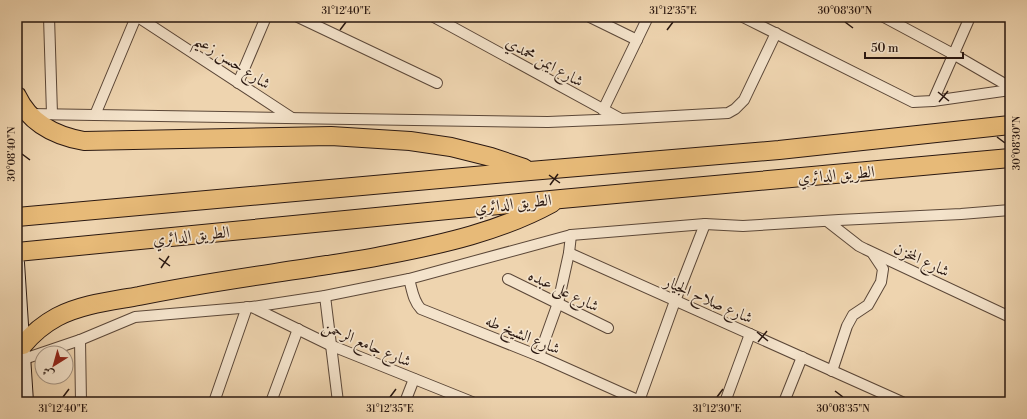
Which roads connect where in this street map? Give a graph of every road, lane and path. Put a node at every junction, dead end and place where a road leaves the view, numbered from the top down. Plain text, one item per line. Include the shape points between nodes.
1 (49, 17) edge
2 (137, 17) edge
3 (266, 17) edge
4 (298, 17) edge
5 (434, 17) edge
6 (590, 17) edge
7 (648, 17) edge
8 (743, 17) edge
9 (884, 17) edge
10 (970, 17) edge
11 (776, 33) junction
12 (637, 40) junction
13 (953, 54) junction
14 (238, 83) junction
15 (437, 83) dead end
16 (1010, 87) edge
17 (1010, 90) edge
18 (17, 96) edge
19 (933, 101) junction
20 (603, 110) junction
21 (28, 114) junction
22 (52, 114) junction
23 (95, 115) junction
24 (292, 118) junction
25 (621, 119) junction
26 (1010, 125) edge
27 (1010, 158) edge
28 (530, 171) junction
29 (561, 199) junction
30 (1010, 210) edge
31 (17, 217) edge
32 (827, 220) junction
33 (705, 224) junction
34 (571, 235) junction
35 (17, 252) edge
36 (871, 252) junction
37 (569, 253) junction
38 (17, 263) edge
39 (409, 279) junction
40 (508, 279) dead end
41 (325, 296) junction
42 (675, 301) junction
43 (558, 303) junction
44 (249, 307) junction
45 (1010, 316) edge
46 (608, 328) dead end
47 (298, 330) junction
48 (750, 334) junction
49 (80, 340) junction
50 (330, 345) junction
51 (24, 352) junction
52 (539, 356) junction
53 (802, 357) junction
54 (832, 371) junction
55 (414, 379) junction
56 (468, 401) edge
57 (641, 401) edge
58 (26, 402) edge
59 (81, 402) edge
60 (214, 402) edge
61 (271, 402) edge
62 (338, 402) edge
63 (405, 402) edge
64 (725, 402) edge
65 (784, 402) edge
66 (902, 402) edge

1 - 22 street
2 - 14 street, شارع حسن زعيم
2 - 23 street
3 - 14 street
4 - 15 street
5 - 20 street, شارع ايمن محمدي
6 - 12 street
7 - 12 street
8 - 11 street
9 - 13 street
10 - 13 street
11 - 19 street via 908,100
11 - 25 street via 744,100 728,113
12 - 20 street
13 - 16 street
13 - 19 street
14 - 24 street, شارع حسن زعيم
17 - 19 street
18 - 21 highway
20 - 25 street, شارع ايمن محمدي
21 - 22 street
21 - 28 highway via 53,133 84,141 324,136 410,141 464,150
22 - 23 street
23 - 24 street
24 - 25 street via 548,122
26 - 28 highway, الطريق الدائري via 779,150
27 - 29 highway, الطريق الدائري
28 - 31 highway, الطريق الدائري
29 - 35 highway, الطريق الدائري
29 - 51 highway via 537,212 480,234 377,257 160,291 82,308 44,325 31,335
30 - 32 street
32 - 33 street via 743,226
32 - 36 street, شارع المخزن via 859,246
33 - 34 street
33 - 42 street
34 - 37 street
34 - 39 street
36 - 45 street, شارع المخزن
36 - 54 street via 883,269 881,282 868,305 853,316 847,326
37 - 42 street, شارع صلاح الجيار
37 - 43 street
38 - 51 main road
39 - 41 street
39 - 52 street, شارع الشيخ طه via 414,299 421,309
40 - 43 street, شارع على عبده
41 - 44 street
41 - 50 street
42 - 48 street, شارع صلاح الجيار
42 - 57 street
43 - 46 street, شارع على عبده
43 - 52 street
44 - 47 street, شارع جامع الرحمن
44 - 49 street via 135,317
44 - 60 street
47 - 50 street, شارع جامع الرحمن
47 - 61 street
48 - 53 street, شارع صلاح الجيار
48 - 64 street
49 - 51 street
49 - 59 street
50 - 55 street, شارع جامع الرحمن
50 - 62 street
51 - 58 main road
52 - 57 street, شارع الشيخ طه
53 - 54 street, شارع صلاح الجيار
53 - 65 street
54 - 66 street, شارع صلاح الجيار
55 - 56 street, شارع جامع الرحمن
55 - 63 street

